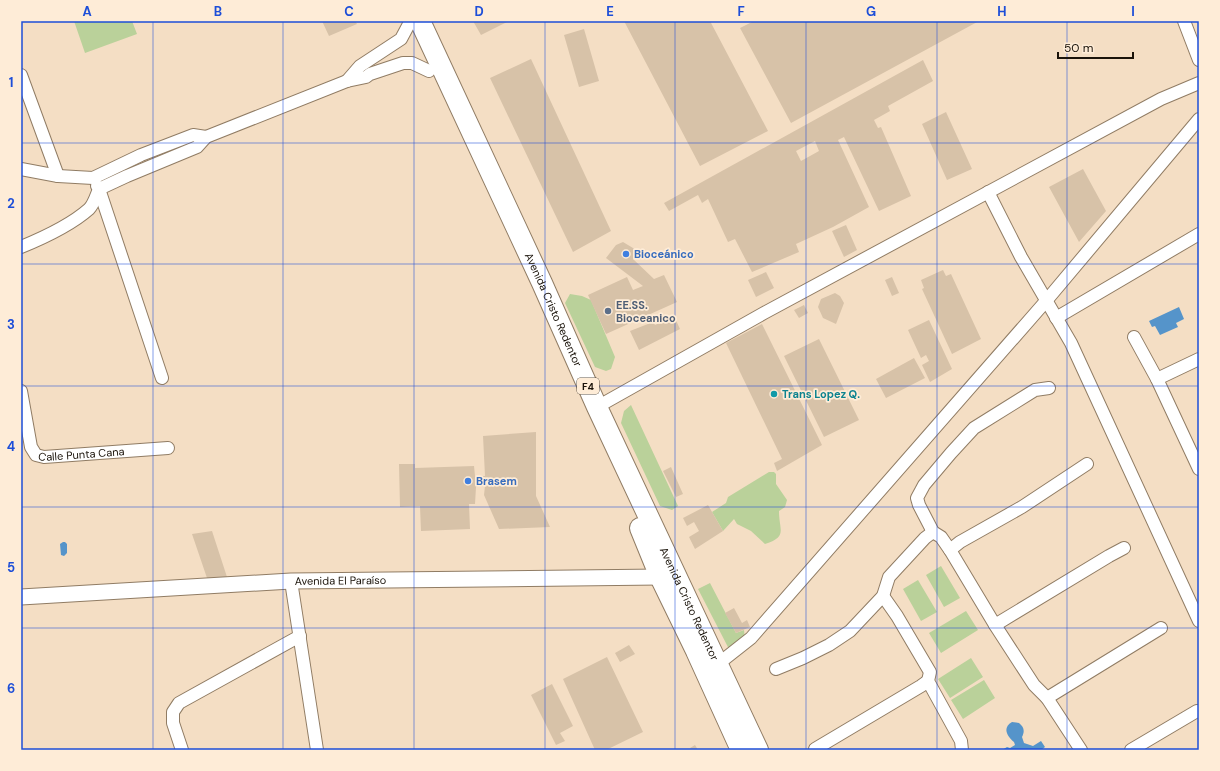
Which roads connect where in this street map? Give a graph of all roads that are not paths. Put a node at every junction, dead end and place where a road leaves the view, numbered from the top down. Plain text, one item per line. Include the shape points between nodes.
1 (1184, 21) edge
2 (412, 22) edge
3 (1199, 60) edge
4 (429, 70) junction
5 (21, 75) edge
6 (347, 81) junction
7 (1199, 83) edge
8 (1199, 119) edge
9 (206, 137) junction
10 (141, 155) junction
11 (146, 168) junction
12 (21, 169) edge
13 (58, 176) junction
14 (93, 178) junction
15 (99, 189) junction
16 (988, 192) junction
17 (1199, 234) edge
18 (21, 247) edge
19 (1046, 301) junction
20 (1056, 318) junction
21 (1134, 337) dead end
22 (1199, 359) edge
23 (162, 378) dead end
24 (1157, 379) junction
25 (1049, 388) dead end
26 (21, 391) edge
27 (597, 407) junction
28 (168, 448) dead end
29 (1087, 464) dead end
30 (1199, 469) edge
31 (933, 532) junction
32 (1124, 548) dead end
33 (950, 550) junction
34 (660, 577) junction
35 (291, 581) junction
36 (883, 596) junction
37 (21, 597) edge
38 (1199, 621) edge
39 (995, 625) junction
40 (1161, 628) dead end
41 (300, 636) junction
42 (718, 664) junction
43 (776, 669) dead end
44 (928, 681) junction
45 (1047, 698) junction
46 (1198, 711) dead end
47 (815, 749) dead end
48 (182, 750) edge
49 (317, 750) edge
50 (741, 750) edge
51 (758, 750) edge
52 (962, 750) edge
53 (1081, 750) edge
54 (1131, 750) edge

1 - 3 street
2 - 4 highway, Avenida Cristo Redentor / F4
2 - 6 street via 401,39 360,66
2 - 27 highway, Avenida Cristo Redentor / F4 via 542,283
4 - 6 street via 412,63 403,63 366,77
4 - 34 highway, Avenida Cristo Redentor / F4
5 - 13 street
6 - 9 street
7 - 16 street via 1161,100
8 - 19 street
9 - 10 street via 193,135
9 - 11 street via 197,147
10 - 11 street
10 - 14 street
11 - 15 street
12 - 13 street
13 - 14 street
14 - 15 street
15 - 18 street via 95,199 84,212 42,239
15 - 23 street
16 - 19 street via 1020,257
16 - 27 street
17 - 20 street
19 - 20 street
19 - 42 street via 752,638
20 - 38 street via 1071,343
21 - 24 street
22 - 24 street
24 - 30 street
25 - 31 street via 1035,390 974,428 924,485 918,498 919,505
26 - 28 street, Calle Punta Cana via 31,447 36,454 44,457
27 - 42 highway, Avenida Cristo Redentor / F4
29 - 33 street
31 - 33 street via 941,536
31 - 36 street via 890,577
32 - 39 street
33 - 39 street
34 - 35 street, Avenida El Paraíso
34 - 50 highway, Avenida Cristo Redentor / F4
35 - 37 street, Avenida El Paraíso
35 - 41 street
36 - 43 street via 850,631 822,648
36 - 44 street via 898,616 930,672
39 - 45 street via 1034,685
40 - 45 street
41 - 48 street via 179,703 173,712 173,723
41 - 49 street
42 - 51 highway, Avenida Cristo Redentor / F4
44 - 47 street
44 - 52 street via 961,741
45 - 53 street
46 - 54 street

